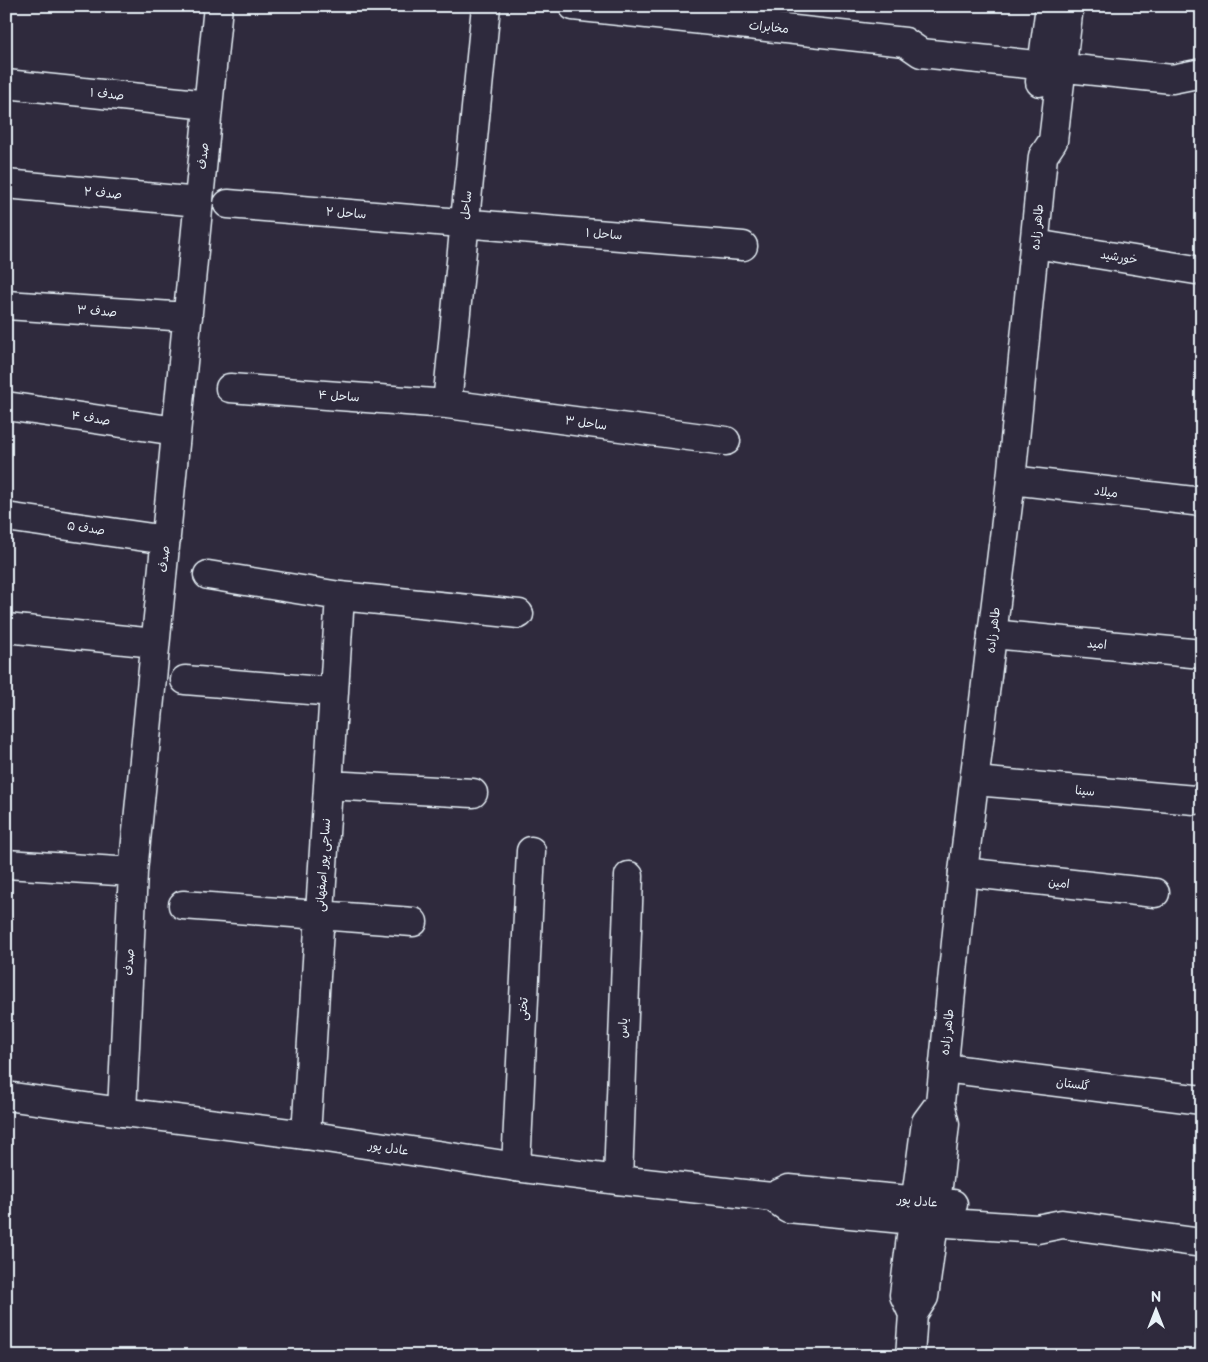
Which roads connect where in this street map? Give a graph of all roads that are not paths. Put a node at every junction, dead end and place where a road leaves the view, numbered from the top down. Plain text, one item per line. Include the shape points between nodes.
1 (218, 6) edge
2 (486, 6) edge
3 (573, 6) edge
4 (1050, 6) edge
5 (1069, 6) edge
6 (1053, 57) junction
7 (1200, 72) edge
8 (6, 84) edge
9 (208, 105) junction
10 (6, 184) edge
11 (199, 202) junction
12 (228, 204) dead end
13 (464, 222) junction
14 (1035, 244) junction
15 (743, 246) dead end
16 (1202, 271) edge
17 (6, 306) edge
18 (188, 317) junction
19 (230, 388) dead end
20 (447, 404) junction
21 (6, 406) edge
22 (176, 431) junction
23 (726, 441) dead end
24 (1011, 480) junction
25 (1202, 502) edge
26 (6, 517) edge
27 (166, 540) junction
28 (208, 575) dead end
29 (340, 596) junction
30 (519, 614) dead end
31 (6, 628) edge
32 (992, 634) junction
33 (155, 643) junction
34 (1202, 654) edge
35 (185, 680) dead end
36 (334, 692) junction
37 (974, 781) junction
38 (328, 785) junction
39 (473, 793) dead end
40 (1196, 800) dead end
41 (531, 851) dead end
42 (6, 864) edge
43 (134, 872) junction
44 (963, 872) junction
45 (629, 876) dead end
46 (1155, 893) dead end
47 (183, 905) dead end
48 (319, 916) junction
49 (413, 922) dead end
50 (944, 1068) junction
51 (6, 1096) edge
52 (1202, 1100) edge
53 (122, 1112) junction
54 (306, 1135) junction
55 (516, 1167) junction
56 (618, 1180) junction
57 (925, 1211) junction
58 (1202, 1243) edge
59 (910, 1356) edge

1 - 9 street, صدف
2 - 13 street, ساحل
3 - 6 street, مخابرات via 905,42 921,34
4 - 6 street, طاهر زاده
5 - 6 street, طاهر زاده
6 - 7 street, مخابرات via 1172,79
6 - 14 street, طاهر زاده via 1035,141 1043,156
8 - 9 street, صدف ۱
9 - 11 street, صدف
10 - 11 street, صدف ۲
11 - 18 street, صدف
12 - 13 street, ساحل ۲
13 - 15 street, ساحل ۱
13 - 20 street, ساحل
14 - 16 street, خورشید
14 - 24 street, طاهر زاده
17 - 18 street, صدف ۳
18 - 22 street, صدف
19 - 20 street, ساحل ۴
20 - 23 street, ساحل ۳
21 - 22 street, صدف ۴
22 - 27 street, صدف
24 - 25 street, میلاد
24 - 32 street, طاهر زاده
26 - 27 street, صدف ۵
27 - 33 street, صدف
28 - 29 street
29 - 30 street
29 - 36 street, نساجی پور اصفهانی
31 - 33 street
32 - 34 street, امید
32 - 37 street, طاهر زاده
33 - 43 street, صدف
35 - 36 street
36 - 38 street, نساجی پور اصفهانی
37 - 40 street, سینا
37 - 44 street, طاهر زاده
38 - 39 street
38 - 48 street, نساجی پور اصفهانی
41 - 55 street, تختی
42 - 43 street
43 - 53 street, صدف
44 - 46 street, امین
44 - 50 street, طاهر زاده
45 - 56 street, یاس
47 - 48 street
48 - 49 street
48 - 54 street, نساجی پور اصفهانی
50 - 52 street, گلستان
50 - 57 street, طاهر زاده via 940,1104 946,1124
51 - 53 street, عادل پور
53 - 54 street, عادل پور
54 - 55 street, عادل پور
55 - 56 street, عادل پور
56 - 57 street, عادل پور via 772,1197 789,1189
57 - 58 street, عادل پور via 1041,1212 1062,1224
57 - 59 street, طاهر زاده via 904,1295 913,1314

